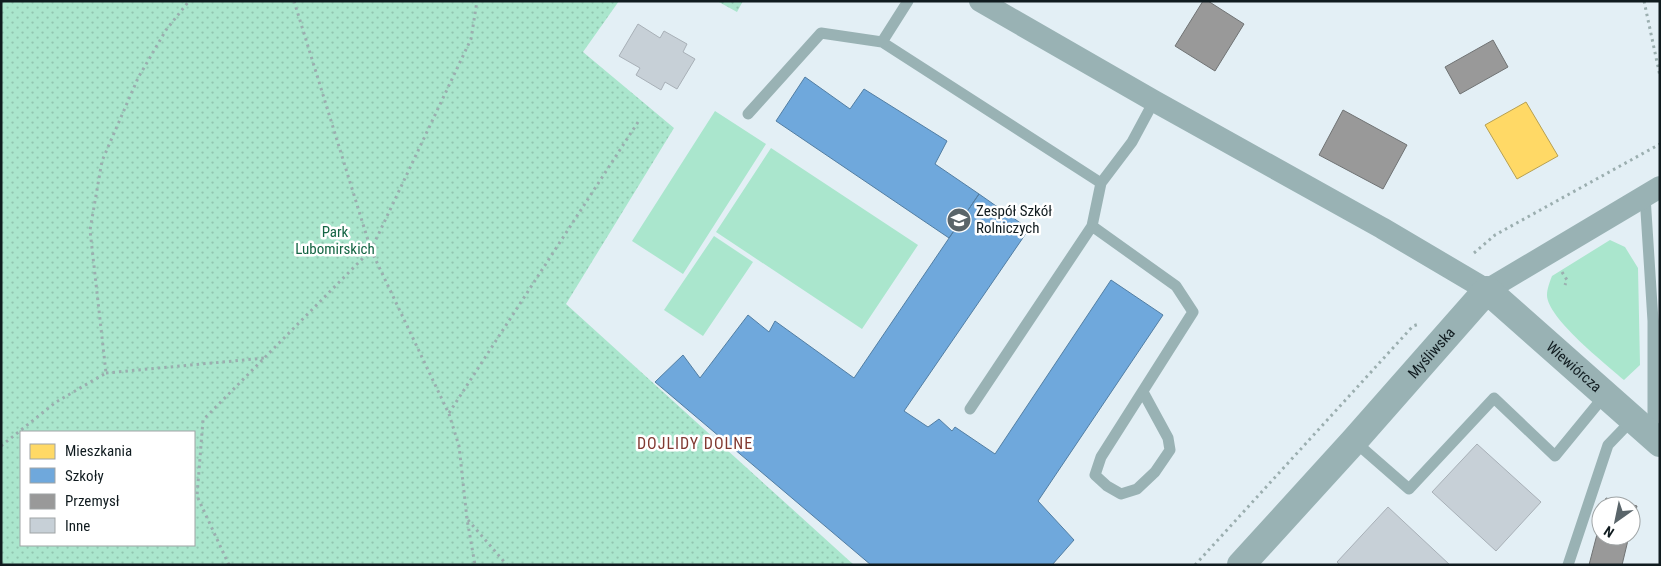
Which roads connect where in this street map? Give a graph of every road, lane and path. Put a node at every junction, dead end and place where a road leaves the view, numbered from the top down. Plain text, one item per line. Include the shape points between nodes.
1 (189, 1) edge
2 (294, 1) edge
3 (477, 1) edge
4 (908, 1) edge
5 (980, 1) edge
6 (1644, 1) edge
7 (882, 42) junction
8 (1660, 76) edge
9 (1154, 101) junction
10 (748, 114) dead end
11 (640, 119) dead end
12 (1660, 144) edge
13 (1101, 183) junction
14 (1653, 191) edge
15 (1092, 226) junction
16 (371, 250) junction
17 (1454, 271) junction
18 (1486, 290) junction
19 (1423, 323) dead end
20 (265, 358) junction
21 (106, 373) junction
22 (1143, 392) junction
23 (1605, 395) junction
24 (970, 409) dead end
25 (449, 414) junction
26 (1633, 419) junction
27 (1656, 440) edge
28 (1354, 441) junction
29 (1, 446) edge
30 (467, 519) junction
31 (229, 565) edge
32 (475, 565) edge
33 (507, 565) edge
34 (1195, 565) edge
35 (1241, 565) edge
36 (1568, 565) edge

1 - 21 path via 166,30 138,78 102,160 90,230
2 - 16 path
3 - 16 path via 471,40
4 - 7 lane
5 - 9 street
6 - 8 path
7 - 10 lane via 821,33
7 - 13 lane
9 - 13 lane via 1132,142
9 - 17 street
11 - 25 path
12 - 17 path via 1495,235
13 - 15 lane
14 - 18 street, Myśliwska
14 - 27 lane
15 - 22 lane via 1176,286 1193,312
15 - 24 lane
16 - 20 path
16 - 25 path
17 - 18 street
18 - 23 street, Wiewiórcza
18 - 28 street, Myśliwska
19 - 34 path via 1413,326
20 - 21 path
20 - 31 path via 203,420 197,496
21 - 29 path via 56,402
22 - 22 lane via 1102,457 1095,475 1121,494 1137,489 1155,472 1170,450 1168,438
23 - 26 street, Wiewiórcza
23 - 28 lane via 1555,456 1494,398 1408,489
25 - 30 path via 459,446
26 - 27 street, Wiewiórcza
26 - 36 lane via 1608,445
28 - 35 street, Myśliwska
30 - 32 path
30 - 33 path

